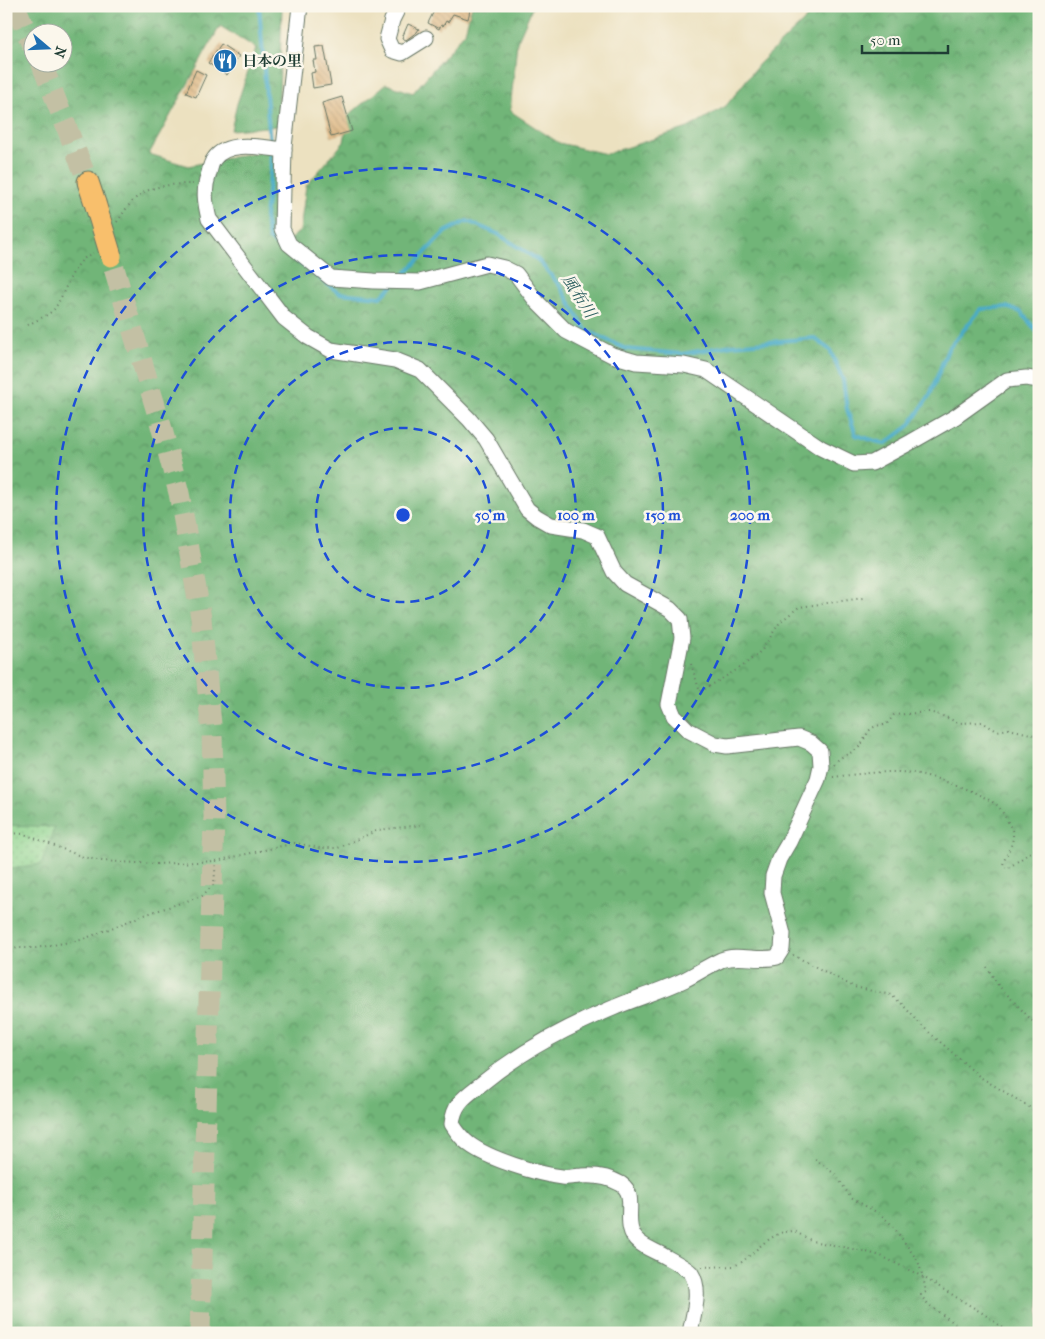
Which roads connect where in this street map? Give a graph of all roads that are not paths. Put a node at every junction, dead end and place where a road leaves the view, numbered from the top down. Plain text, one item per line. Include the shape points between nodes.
1 (300, 6) edge
2 (399, 6) edge
3 (426, 38) dead end
4 (284, 150) junction
5 (88, 182) tunnel mouth
6 (113, 262) tunnel mouth
7 (1039, 380) edge
8 (690, 1333) edge

1 - 4 street
2 - 3 street via 387,39 392,50 402,53
4 - 7 street via 282,229 290,244 331,278 420,282 487,264 504,268 516,274 537,302 566,331 612,355 636,362 706,370 821,448 854,464 872,463 955,417 1007,380
4 - 8 street via 251,147 221,151 213,160 204,199 209,219 284,318 331,350 395,360 420,370 486,439 527,508 537,518 597,536 614,572 625,584 670,609 680,619 682,638 669,704 674,716 688,730 715,744 727,746 799,738 812,743 820,751 818,779 773,876 772,893 783,934 782,949 777,957 722,960 684,980 591,1018 508,1063 460,1100 453,1114 452,1124 461,1138 487,1154 545,1174 564,1178 594,1176 624,1186 629,1195 629,1229 637,1241 691,1272 696,1283
5 - 6 highway, bridge

